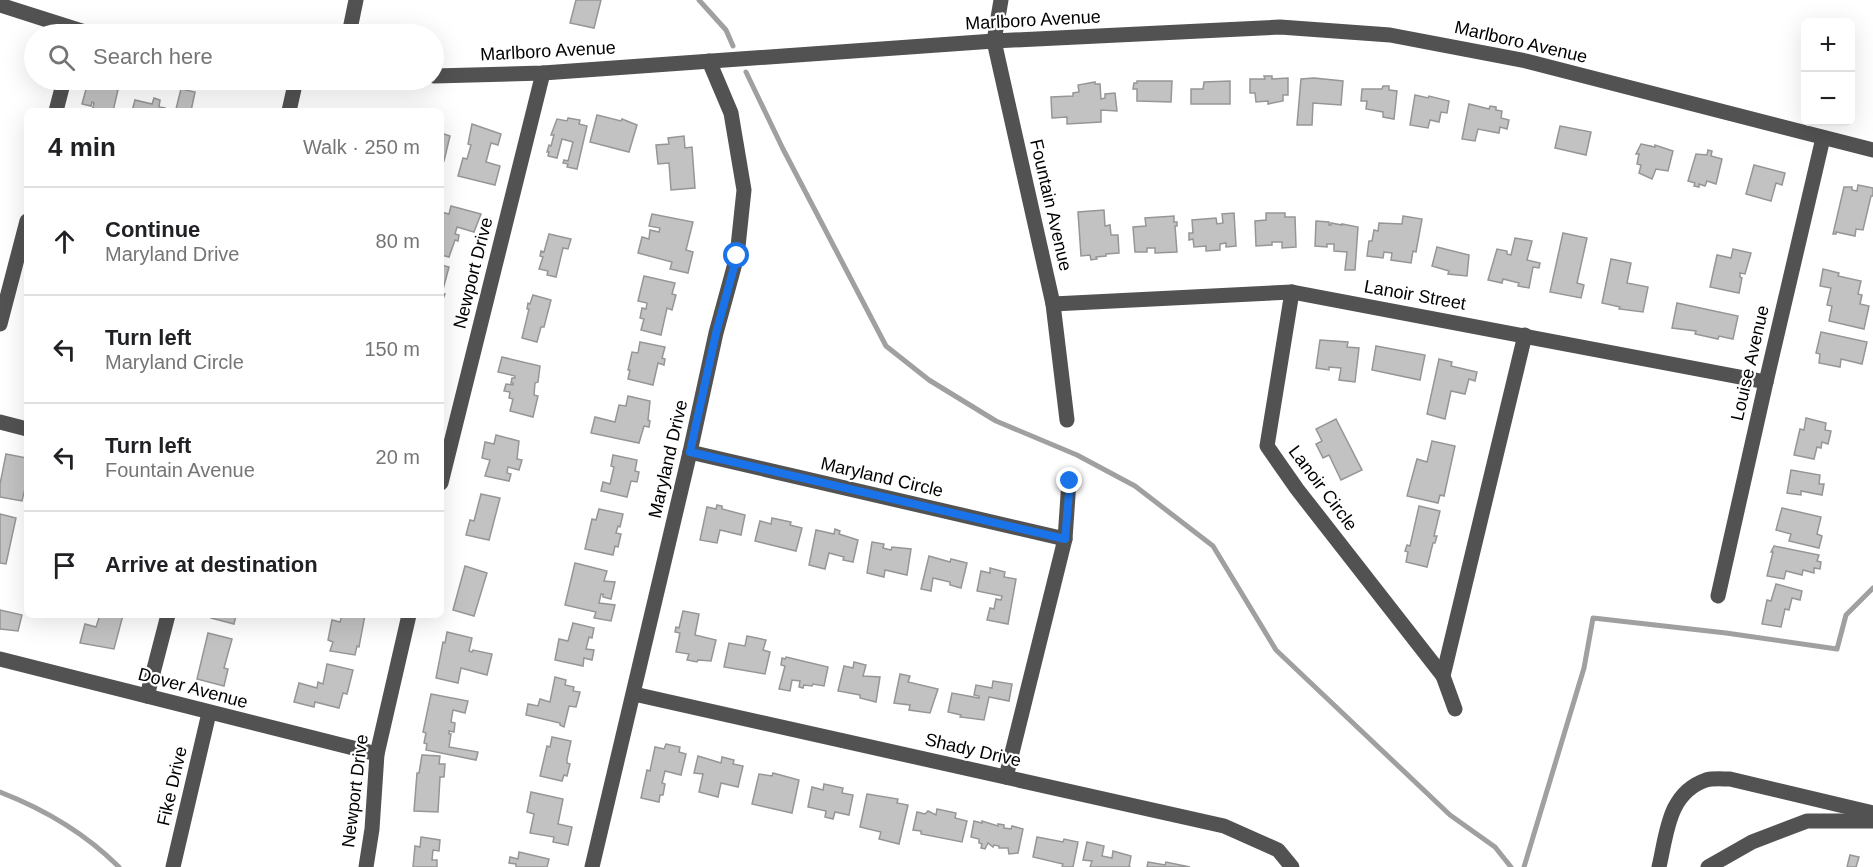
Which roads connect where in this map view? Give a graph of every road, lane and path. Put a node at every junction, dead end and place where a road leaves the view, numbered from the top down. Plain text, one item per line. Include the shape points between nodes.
1 (356, 0) edge
2 (1000, 0) edge
3 (0, 4) edge
4 (56, 24) edge
5 (351, 24) edge
6 (994, 41) junction
7 (709, 61) junction
8 (543, 73) junction
9 (444, 76) edge
10 (61, 90) edge
11 (294, 90) edge
12 (57, 108) edge
13 (290, 108) edge
14 (1823, 138) junction
15 (1873, 150) edge
16 (24, 232) edge
17 (1292, 292) junction
18 (1053, 304) junction
19 (0, 324) edge
20 (1525, 335) junction
21 (1766, 382) junction
22 (1067, 420) dead end
23 (0, 422) edge
24 (24, 428) edge
25 (690, 452) junction
26 (444, 471) edge
27 (1070, 481) dead end
28 (1065, 539) junction
29 (1718, 596) dead end
30 (167, 618) edge
31 (408, 618) edge
32 (0, 659) edge
33 (1443, 676) junction
34 (634, 693) junction
35 (147, 696) junction
36 (1455, 709) dead end
37 (209, 713) junction
38 (376, 754) junction
39 (1006, 777) junction
40 (1873, 813) edge
41 (1873, 821) edge
42 (173, 867) edge
43 (366, 867) edge
44 (592, 867) edge
45 (1292, 867) edge
46 (1659, 867) edge
47 (1708, 867) edge

1 - 5 street
2 - 6 street, Fountain Avenue
3 - 4 street
6 - 7 street, Marlboro Avenue
6 - 14 street, Marlboro Avenue via 1280,27 1390,35 1526,61
6 - 18 street, Fountain Avenue
7 - 8 street, Marlboro Avenue
7 - 25 street, Maryland Drive via 730,114 744,190 737,256
8 - 9 street, Marlboro Avenue
8 - 26 street, Newport Drive
10 - 12 street
11 - 13 street
14 - 15 street, Marlboro Avenue
14 - 21 street, Louise Avenue
16 - 19 street
17 - 18 street, Lanoir Street
17 - 20 street, Lanoir Street
17 - 33 street, Lanoir Circle via 1267,446
18 - 22 street, Fountain Avenue
20 - 21 street, Lanoir Street
20 - 33 street
21 - 29 street, Louise Avenue
23 - 24 street
25 - 28 street, Maryland Circle
25 - 34 street, Maryland Drive
27 - 28 street
28 - 39 street
30 - 35 street
31 - 38 street, Newport Drive
32 - 35 street, Dover Avenue
33 - 36 street, Lanoir Circle
34 - 39 street, Shady Drive
34 - 44 street, Maryland Drive
35 - 37 street, Dover Avenue
37 - 38 street, Dover Avenue
37 - 42 street, Fike Drive
38 - 43 street, Newport Drive
39 - 45 street, Shady Drive via 1224,826 1278,850
40 - 46 street via 1730,779 1708,779 1690,788 1672,808
41 - 47 street via 1807,821 1752,842

